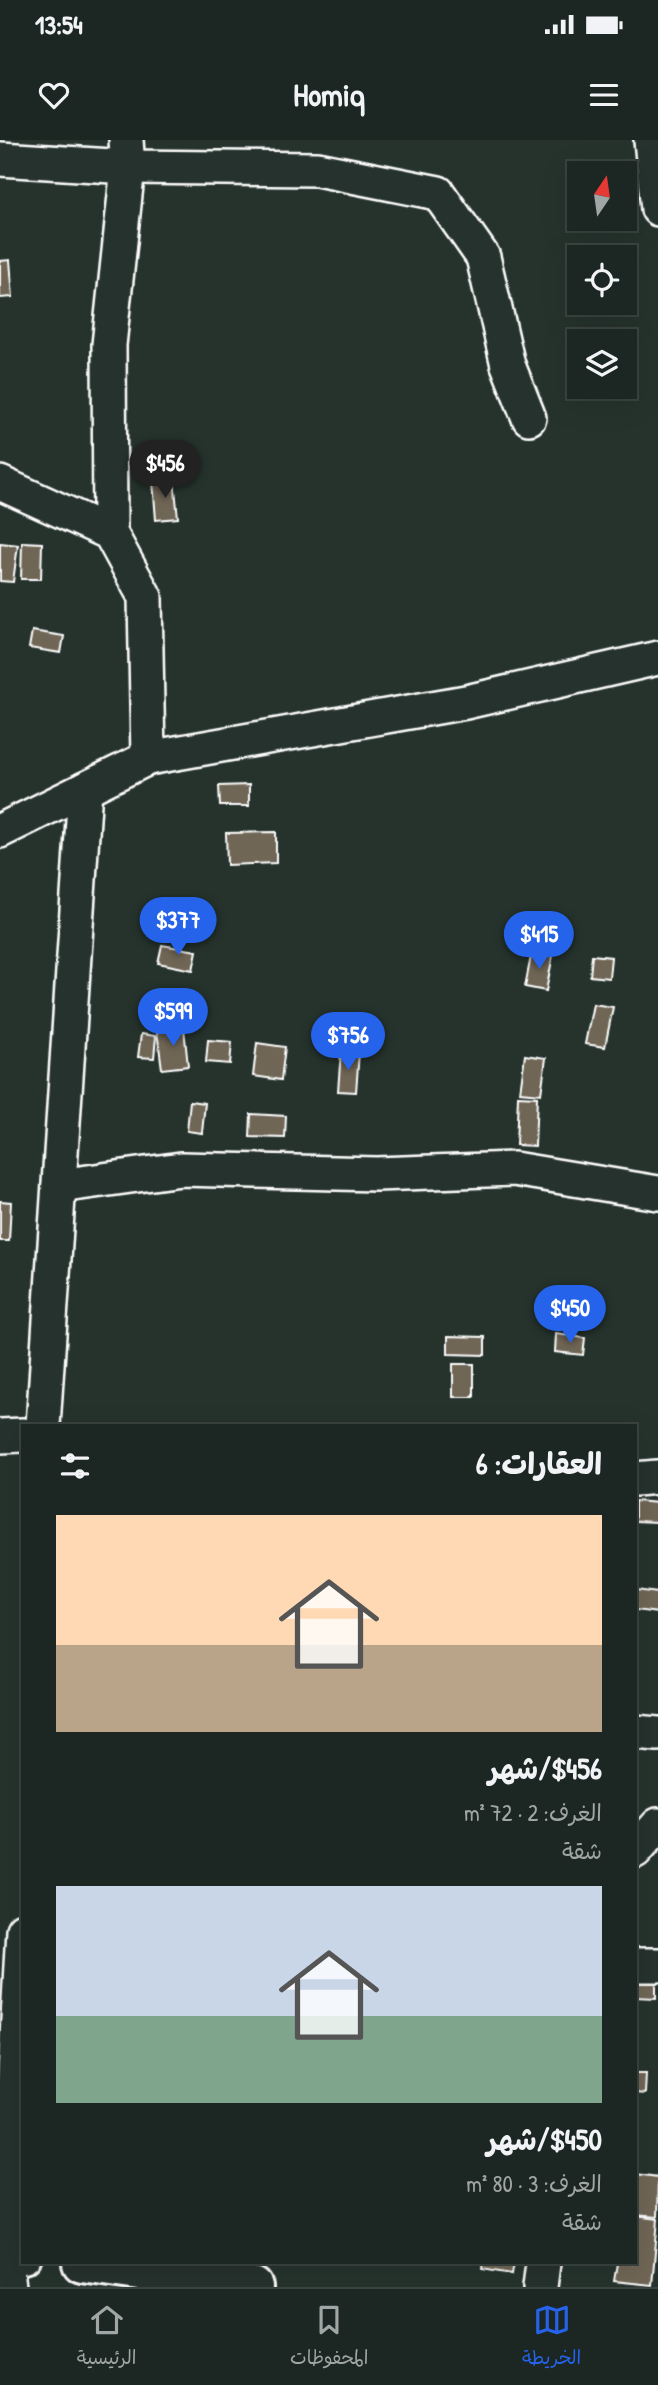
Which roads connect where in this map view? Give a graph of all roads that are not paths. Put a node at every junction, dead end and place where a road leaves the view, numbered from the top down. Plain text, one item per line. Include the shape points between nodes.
1 (651, 140) edge
2 (127, 153) edge
3 (0, 159) edge
4 (658, 209) edge
5 (529, 418) dead end
6 (0, 483) edge
7 (110, 533) junction
8 (658, 658) edge
9 (148, 758) junction
10 (85, 789) junction
11 (0, 831) edge
12 (59, 1186) junction
13 (658, 1193) edge
14 (43, 1424) edge
15 (21, 1435) edge
16 (0, 1436) edge
17 (658, 1477) edge
18 (637, 1479) edge
19 (637, 1732) edge
20 (658, 1734) edge
21 (658, 1825) edge
22 (637, 1849) edge
23 (0, 1945) edge
24 (21, 1945) edge
25 (637, 1965) edge
26 (658, 1965) edge
27 (21, 1969) edge
28 (9, 2261) edge
29 (89, 2264) edge
30 (544, 2264) edge
31 (253, 2287) edge
32 (540, 2287) edge

1 - 4 street
2 - 3 street
2 - 5 street via 317,169 438,193 483,257 508,365
2 - 7 street via 109,345
6 - 7 street
7 - 9 street via 145,597
8 - 9 street via 466,702
9 - 10 street
10 - 11 street
10 - 12 street
12 - 13 street via 181,1169 376,1174 514,1169
12 - 14 street
15 - 16 street
17 - 18 street
19 - 20 street
21 - 22 street
23 - 24 street
25 - 26 street
27 - 28 street
29 - 31 street
30 - 32 street

